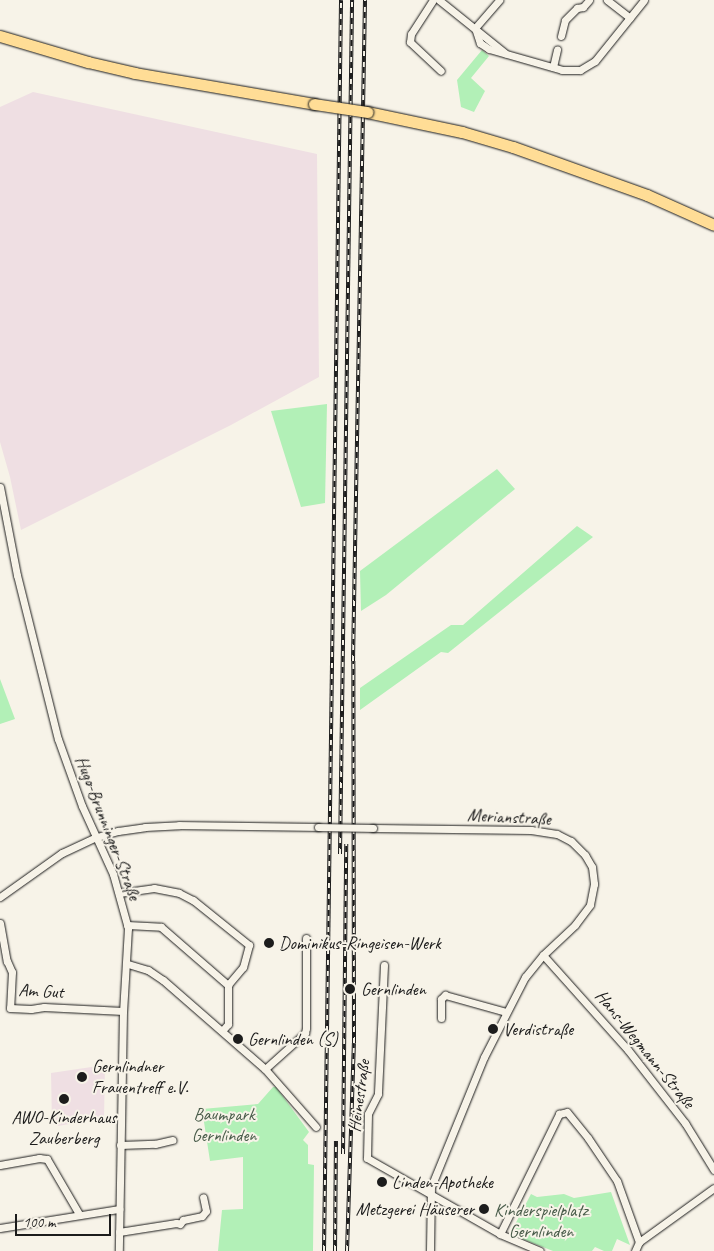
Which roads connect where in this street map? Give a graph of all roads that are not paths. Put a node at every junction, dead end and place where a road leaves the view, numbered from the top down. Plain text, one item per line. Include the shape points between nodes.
1 (433, 0) edge
2 (439, 0) edge
3 (499, 0) edge
4 (589, 0) edge
5 (607, 0) edge
6 (644, 0) edge
7 (630, 18) junction
8 (475, 28) junction
9 (0, 36) edge
10 (561, 36) dead end
11 (557, 49) dead end
12 (552, 67) junction
13 (441, 71) dead end
14 (714, 225) edge
15 (0, 488) edge
16 (97, 836) junction
17 (119, 893) junction
18 (0, 897) edge
19 (0, 923) edge
20 (128, 925) junction
21 (306, 938) dead end
22 (543, 955) junction
23 (128, 964) junction
24 (384, 965) dead end
25 (228, 985) junction
26 (123, 1011) junction
27 (506, 1012) junction
28 (441, 1018) dead end
29 (222, 1031) junction
30 (265, 1069) junction
31 (316, 1127) dead end
32 (174, 1140) dead end
33 (120, 1145) junction
34 (0, 1165) edge
35 (714, 1170) edge
36 (714, 1188) edge
37 (431, 1196) junction
38 (203, 1197) dead end
39 (119, 1209) junction
40 (79, 1214) junction
41 (0, 1228) edge
42 (119, 1232) junction
43 (500, 1234) junction
44 (639, 1242) junction
45 (531, 1249) edge
46 (119, 1251) edge
47 (430, 1251) edge
48 (540, 1251) edge
49 (636, 1251) edge

1 - 13 street via 411,34 410,42
2 - 8 street
3 - 8 street
4 - 10 street via 565,20
5 - 7 street
6 - 7 street
7 - 12 street via 595,61 580,70
8 - 12 street via 507,54
9 - 14 highway, bridge via 136,73 367,112 462,132 513,146 648,195
11 - 12 street
15 - 16 street, Hugo-Brunninger-Straße via 17,575 58,739 82,806
16 - 17 street, Hugo-Brunninger-Straße
16 - 18 street, Merianstraße via 62,853
16 - 22 street, Merianstraße, bridge via 145,826 179,825 531,830 557,834 571,841 585,855 592,867 594,884 590,905 576,925
17 - 20 street, Hugo-Brunninger-Straße
17 - 25 street via 154,888 179,893 193,900 249,946 243,967
19 - 26 street, Am Gut via 12,972 10,1008
20 - 23 street, Hugo-Brunninger-Straße
20 - 25 street via 161,927
21 - 30 street via 305,1032
22 - 27 street, Merianstraße
22 - 35 street, Hans-Wegmann-Straße via 628,1050 685,1122
23 - 26 street, Hugo-Brunninger-Straße
23 - 29 street via 156,974
24 - 37 street, Heinestraße via 378,1094 368,1114 367,1158
25 - 29 street via 228,1024
26 - 33 street, Hugo-Brunninger-Straße
27 - 28 street via 445,994 441,1000
27 - 37 street, Merianstraße via 462,1108 431,1187
29 - 30 street
30 - 31 street
32 - 33 street
33 - 39 street, Hugo-Brunninger-Straße
34 - 40 street via 47,1159
36 - 44 street
37 - 43 street
37 - 47 street, Merianstraße
38 - 42 street via 206,1211 202,1216 183,1220 180,1224 176,1222
39 - 40 street
39 - 42 street, Hugo-Brunninger-Straße
40 - 41 street
42 - 46 street, Hugo-Brunninger-Straße
43 - 44 street via 558,1114 567,1112 617,1181
43 - 45 street
44 - 49 street
45 - 48 street

